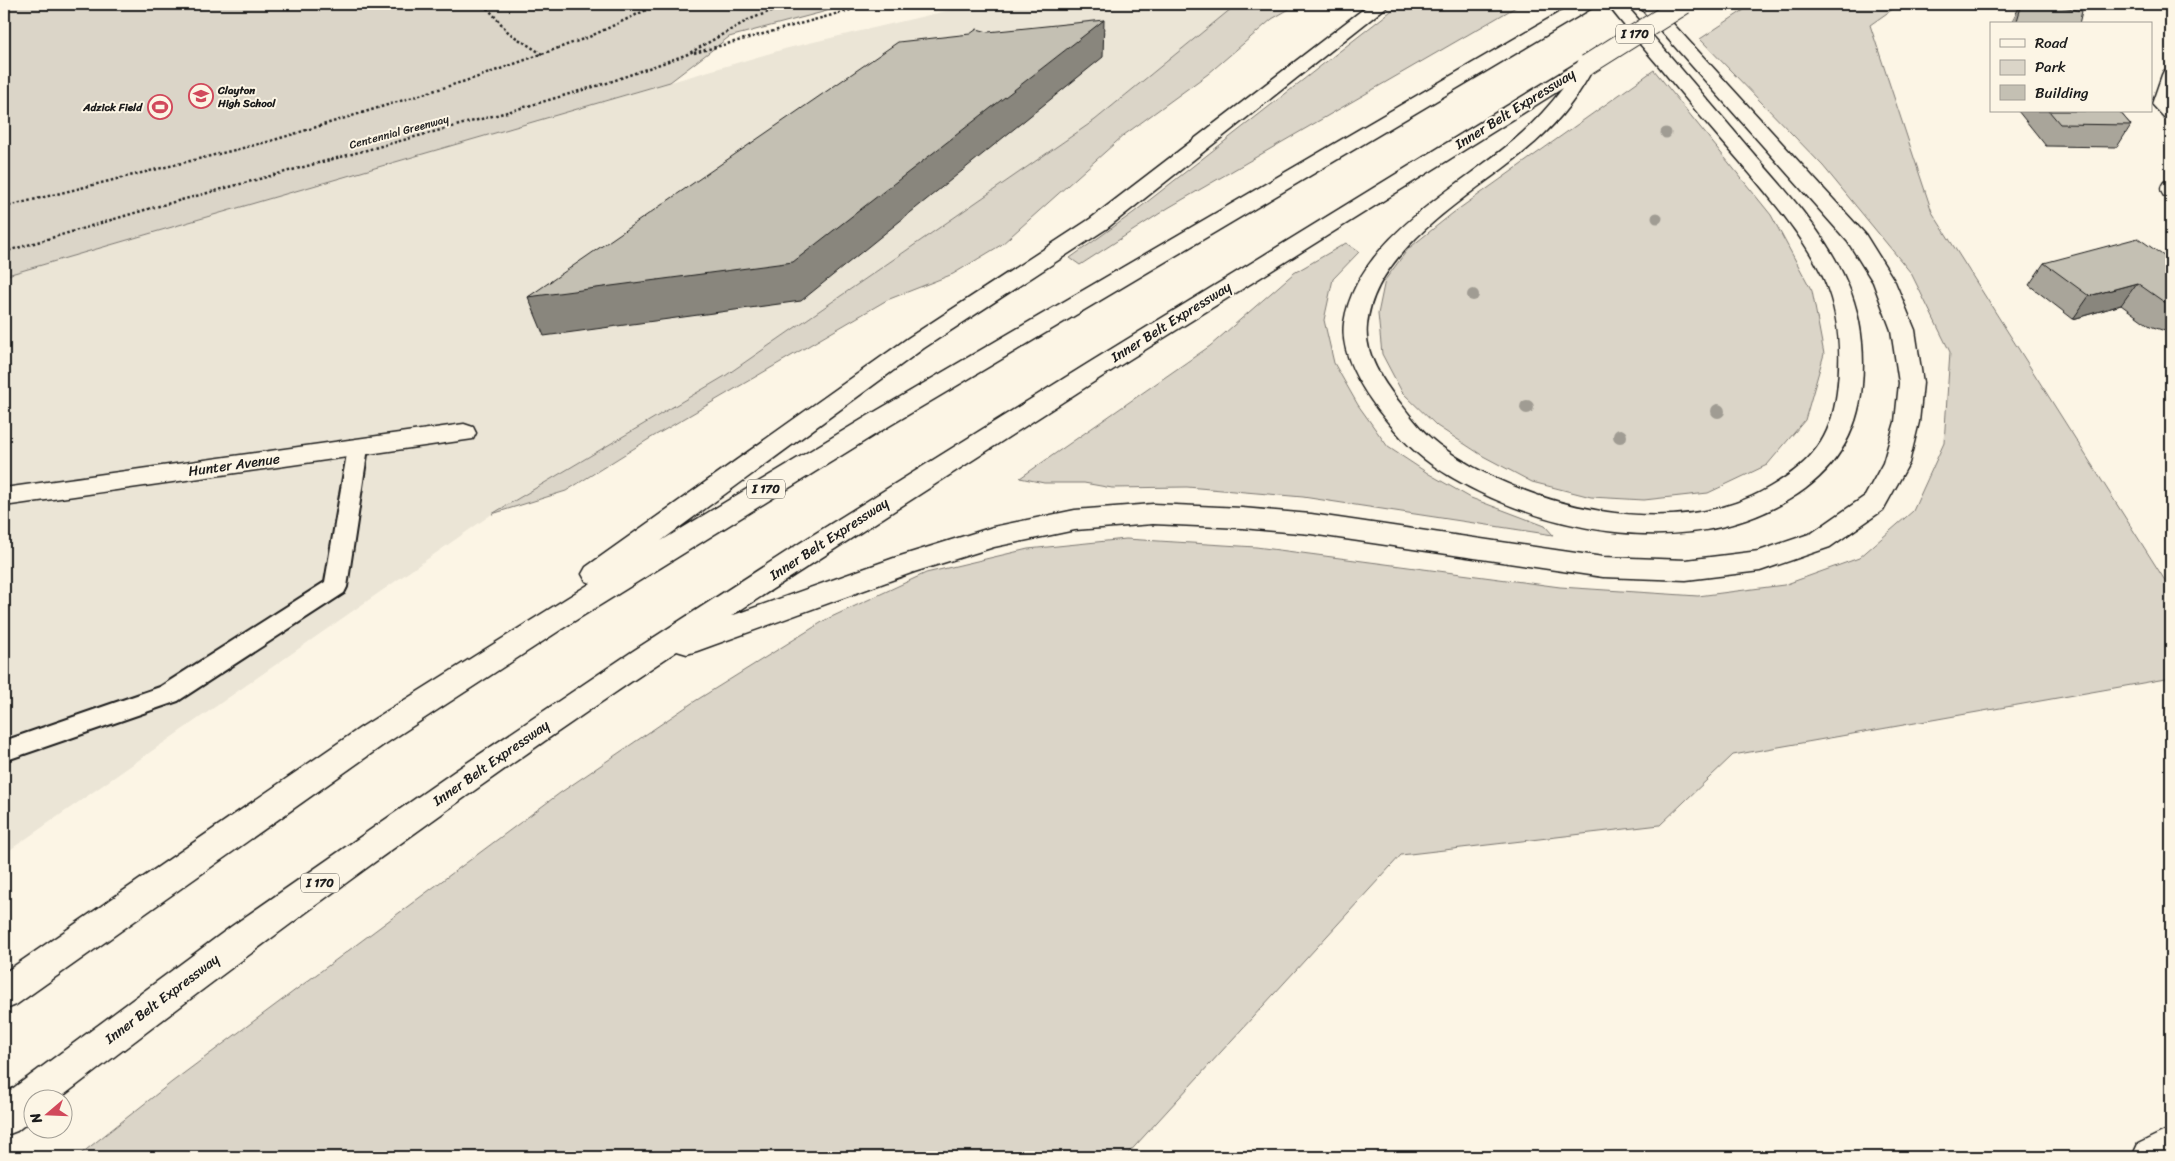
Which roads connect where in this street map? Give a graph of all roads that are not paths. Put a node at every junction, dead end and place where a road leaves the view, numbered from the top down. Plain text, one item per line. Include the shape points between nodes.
1 (1381, 4) edge
2 (1586, 4) edge
3 (1616, 4) edge
4 (1646, 4) edge
5 (1684, 4) edge
6 (1587, 65) junction
7 (2171, 75) edge
8 (2171, 113) edge
9 (2171, 186) edge
10 (2171, 192) edge
11 (464, 433) dead end
12 (358, 448) junction
13 (4, 497) edge
14 (643, 659) junction
15 (371, 737) junction
16 (4, 751) edge
17 (4, 993) edge
18 (4, 1118) edge
19 (2171, 1146) edge
20 (2151, 1157) edge

1 - 15 main road via 1098,224 916,343
2 - 15 main road, I 170 via 867,428 558,617
3 - 6 main road via 1780,197 1813,242 1835,280 1850,325 1850,387 1846,411 1833,447 1807,476 1763,504 1705,521 1648,525 1571,514 1507,494 1452,466 1413,436 1380,396 1362,363 1354,327 1361,297 1379,268 1400,242 1428,217 1519,146 1547,119 1572,91
4 - 14 main road via 1858,240 1884,282 1902,330 1911,383 1907,422 1896,463 1874,503 1821,540 1760,561 1686,570 1603,567 1310,524 1242,518 1153,514 1075,520 993,537 913,562
5 - 6 main road, Inner Belt Expressway / I 170, bridge
6 - 14 main road, Inner Belt Expressway / I 170 via 1111,360
7 - 8 main road via 2162,104
9 - 10 main road
11 - 12 main road, Hunter Avenue
12 - 13 main road, Hunter Avenue
12 - 16 lane via 336,587 169,694
14 - 18 main road, Inner Belt Expressway / I 170 via 244,937
15 - 17 main road, I 170
19 - 20 main road

